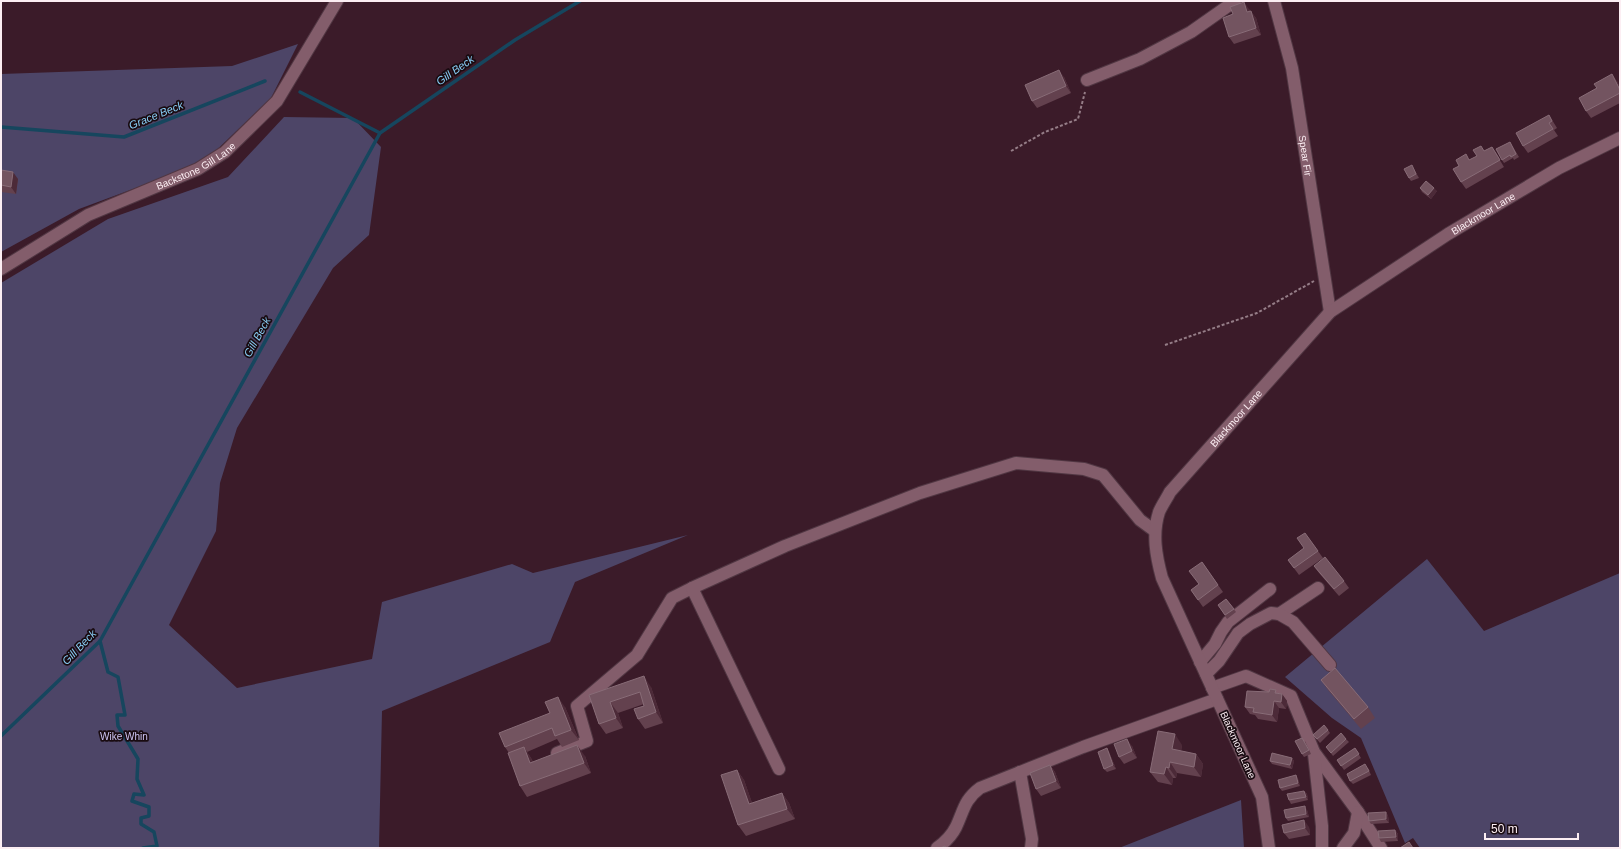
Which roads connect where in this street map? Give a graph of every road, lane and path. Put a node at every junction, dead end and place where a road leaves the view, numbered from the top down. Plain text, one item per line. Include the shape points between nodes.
1 (337, 1) edge
2 (1235, 1) edge
3 (1274, 1) edge
4 (1087, 80) joint
5 (1620, 138) edge
6 (1011, 151) dead end
7 (1, 269) edge
8 (1324, 275) junction
9 (1330, 312) junction
10 (1165, 345) dead end
11 (1155, 531) junction
12 (692, 588) junction
13 (1318, 588) dead end
14 (1270, 589) dead end
15 (1279, 614) junction
16 (1200, 662) junction
17 (1330, 665) dead end
18 (1206, 674) junction
19 (1214, 693) junction
20 (1314, 752) junction
21 (547, 757) edge
22 (779, 769) dead end
23 (1020, 772) junction
24 (1358, 812) junction
25 (937, 848) edge
26 (1031, 848) edge
27 (1269, 848) edge
28 (1322, 848) edge
29 (1343, 848) edge
30 (1381, 848) edge

1 - 7 street, Backstone Gill Lane via 276,102 225,152 198,169 88,215
2 - 4 street via 1191,32 1140,59
3 - 8 street, Spear Fir via 1292,68
4 - 6 path via 1078,119 1045,132
5 - 9 street, Blackmoor Lane via 1559,168 1448,234
8 - 9 street, Spear Fir
8 - 10 path via 1257,313
9 - 11 street, Blackmoor Lane via 1170,492 1160,511
11 - 12 street via 1140,520 1103,475 1084,469 1016,463 920,493 785,546
11 - 16 street, Blackmoor Lane via 1155,554 1162,578
12 - 21 street via 672,598 637,655 577,706 587,741
12 - 22 street
13 - 15 street
14 - 16 street via 1228,622
15 - 17 street via 1292,622
15 - 18 street via 1271,613 1238,633 1219,661
16 - 18 street, Blackmoor Lane
18 - 19 street, Blackmoor Lane
19 - 20 street via 1246,676 1291,696
19 - 23 street
19 - 27 street, Blackmoor Lane via 1262,797
20 - 24 street
20 - 28 street
23 - 25 street via 980,788 972,794 955,828
23 - 26 street via 1032,839
24 - 29 street via 1354,833
24 - 30 street

